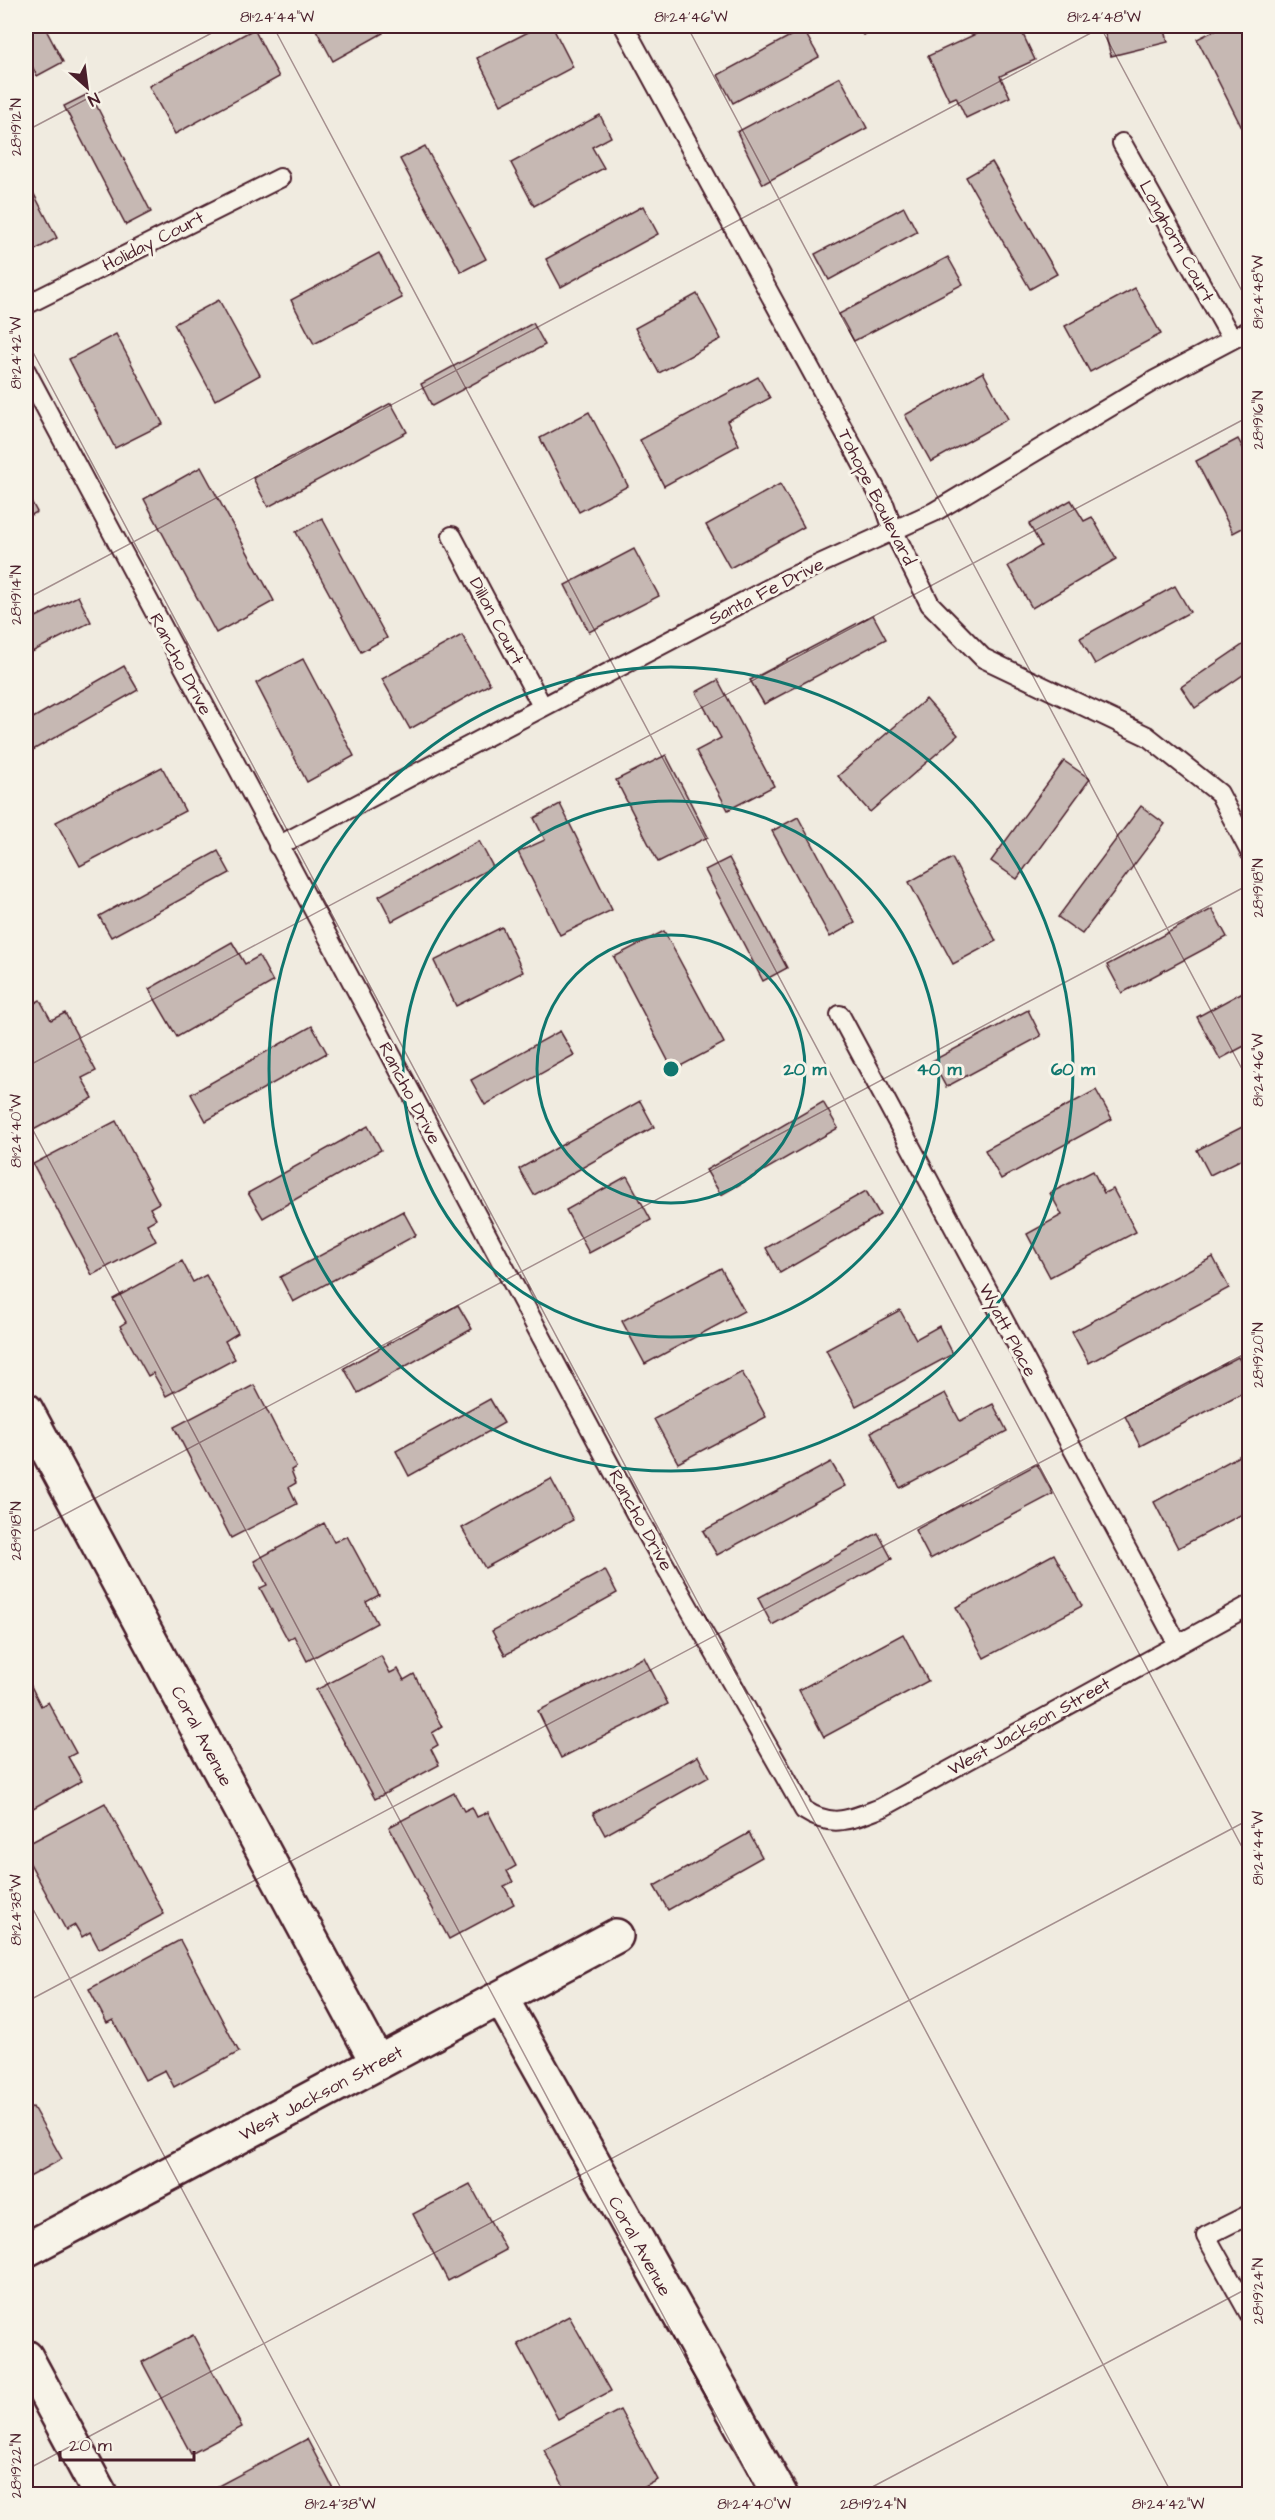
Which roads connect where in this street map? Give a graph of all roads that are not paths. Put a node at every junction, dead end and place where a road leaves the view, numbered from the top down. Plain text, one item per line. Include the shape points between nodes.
1 (624, 26) edge
2 (1122, 143) dead end
3 (280, 178) dead end
4 (26, 305) edge
5 (1250, 330) edge
6 (1232, 339) junction
7 (26, 371) edge
8 (893, 530) junction
9 (452, 536) dead end
10 (542, 706) junction
11 (278, 846) junction
12 (1250, 852) edge
13 (840, 1015) dead end
14 (26, 1410) edge
15 (1250, 1605) edge
16 (1177, 1643) junction
17 (804, 1810) joint
18 (616, 1936) dead end
19 (501, 1998) junction
20 (378, 2062) junction
21 (1250, 2214) edge
22 (26, 2250) edge
23 (1250, 2315) edge
24 (26, 2357) edge
25 (100, 2494) edge
26 (780, 2494) edge

1 - 8 lane, Tohope Boulevard via 885,506
2 - 6 lane, Longhorn Court
3 - 4 lane, Holiday Court
5 - 6 lane, Santa Fe Drive
6 - 8 lane, Santa Fe Drive via 1155,380 934,512
7 - 11 lane, Rancho Drive
8 - 10 lane, Santa Fe Drive via 789,578
8 - 12 lane, Tohope Boulevard via 930,604 983,658 1147,736 1219,793
9 - 10 lane, Dillon Court
10 - 11 lane, Santa Fe Drive
11 - 17 lane, Rancho Drive via 637,1516
13 - 16 lane, Wyatt Place
14 - 20 street, Coral Avenue
15 - 16 lane, West Jackson Street
16 - 17 lane, West Jackson Street via 881,1808 843,1822 818,1819
18 - 19 street, West Jackson Street
19 - 20 street, West Jackson Street
19 - 26 street, Coral Avenue
20 - 22 street, West Jackson Street
21 - 23 lane via 1206,2236
24 - 25 street

